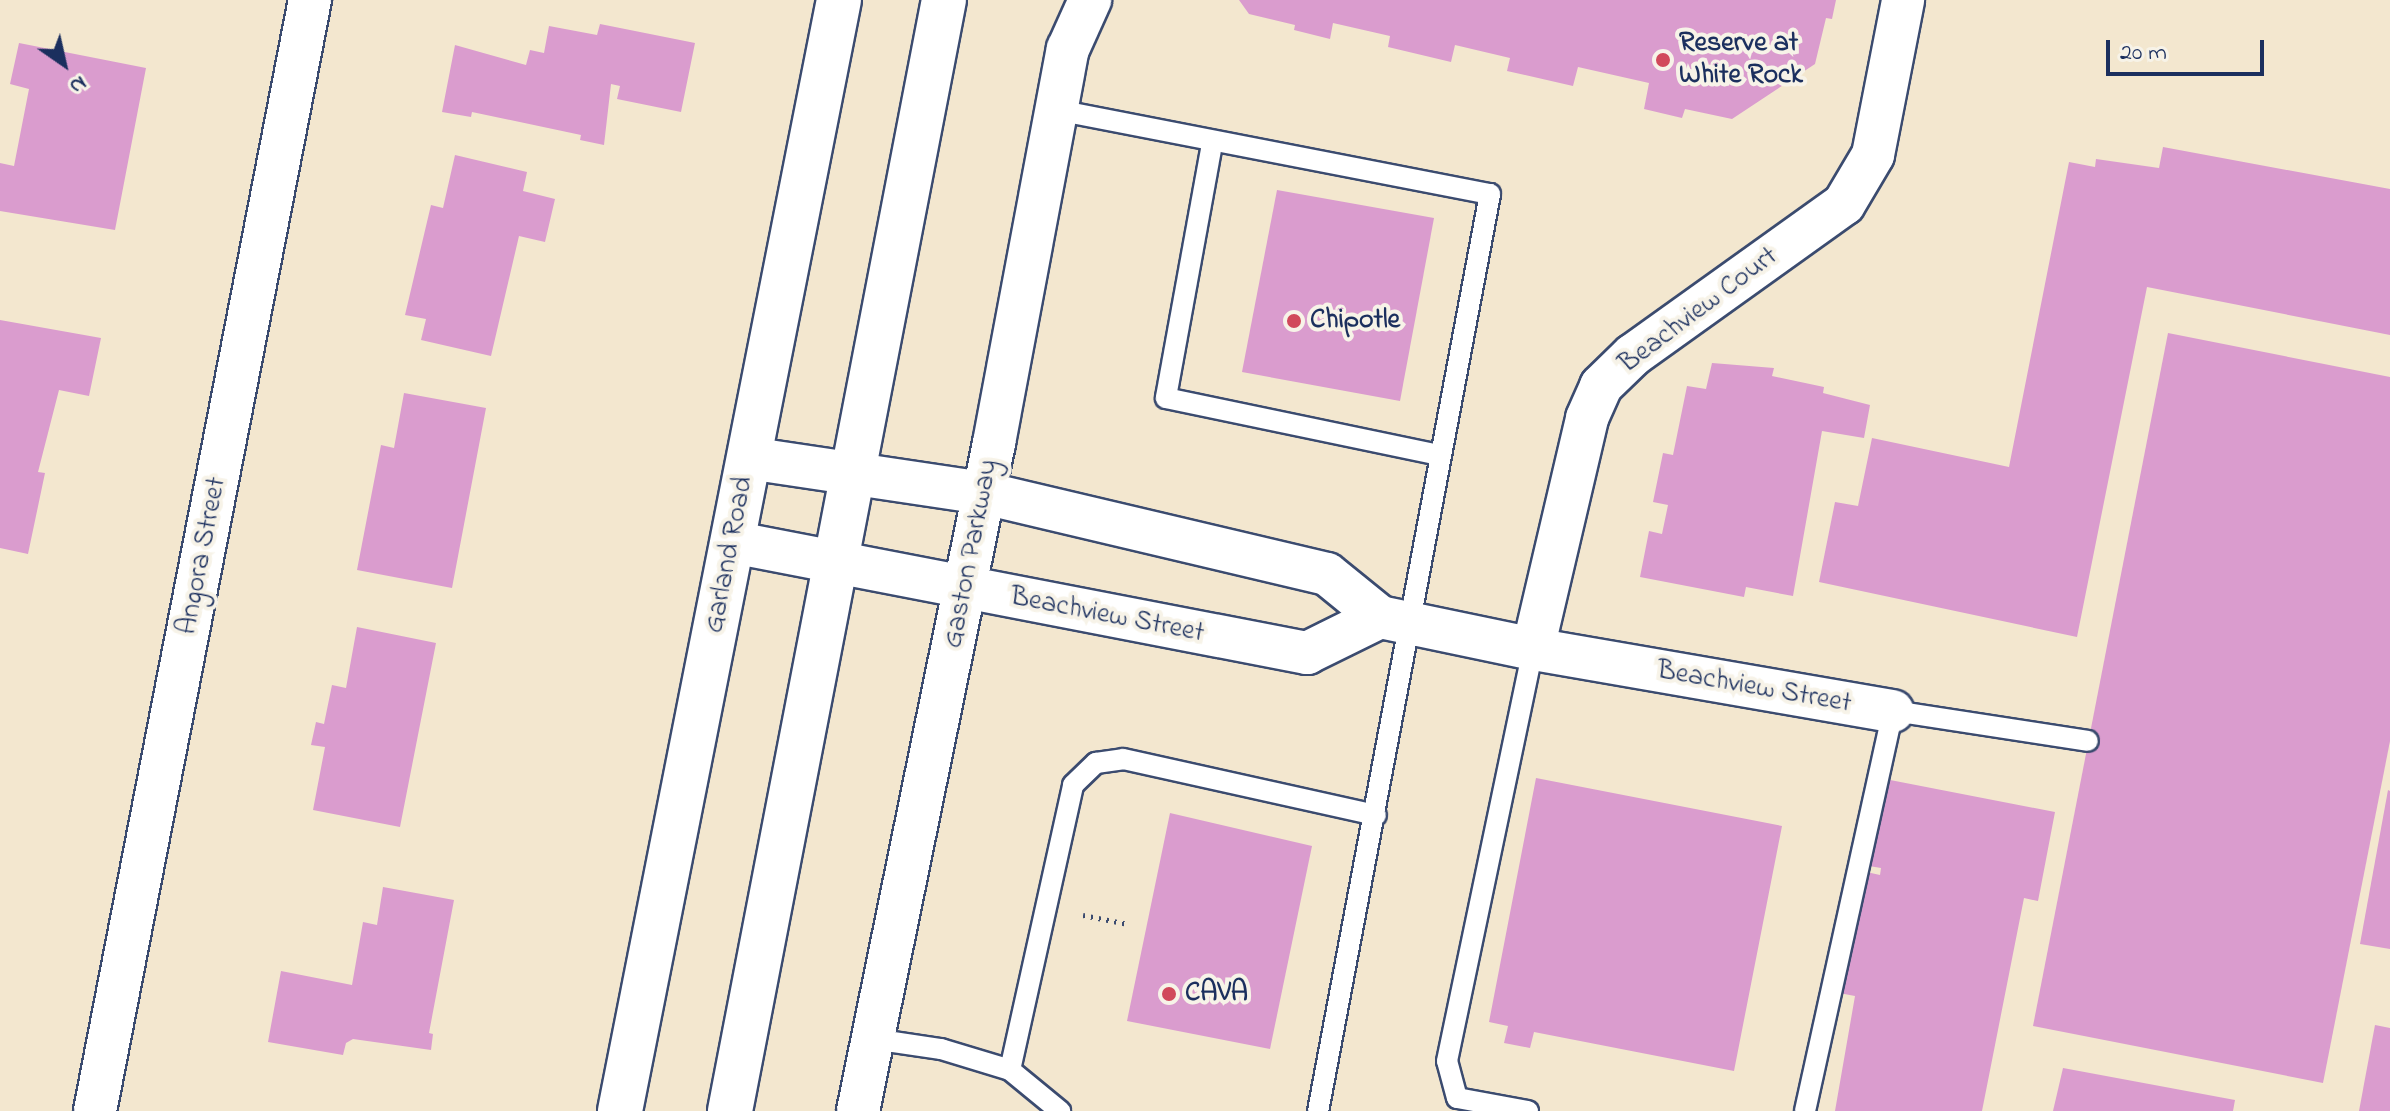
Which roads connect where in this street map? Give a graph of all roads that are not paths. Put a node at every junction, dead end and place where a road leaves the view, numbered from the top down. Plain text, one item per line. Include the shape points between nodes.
1 (310, 0) edge
2 (839, 0) edge
3 (944, 0) edge
4 (1090, 0) edge
5 (1903, 0) edge
6 (1057, 110) junction
7 (1212, 144) junction
8 (1440, 455) junction
9 (749, 458) junction
10 (855, 474) junction
11 (984, 493) junction
12 (732, 542) junction
13 (837, 563) junction
14 (964, 589) junction
15 (1394, 619) junction
16 (1533, 649) junction
17 (1893, 711) junction
18 (2088, 741) dead end
19 (1376, 815) junction
20 (873, 1039) junction
21 (1010, 1070) junction
22 (1459, 1105) edge
23 (95, 1111) edge
24 (620, 1111) edge
25 (730, 1111) edge
26 (858, 1111) edge
27 (1060, 1111) edge
28 (1318, 1111) edge
29 (1528, 1111) edge
30 (1805, 1111) edge

1 - 23 street, Angora Street
2 - 9 main road, Garland Road
3 - 10 main road
4 - 6 street, Gaston Parkway via 1068,49
5 - 16 street, Beachview Court via 1873,155 1844,204 1633,355 1601,386 1587,418
6 - 7 lane
6 - 11 street, Gaston Parkway
7 - 8 lane via 1166,398
7 - 8 lane via 1490,194
8 - 15 lane
9 - 10 street, Beachview Street
9 - 12 main road, Garland Road
10 - 11 street, Beachview Street
10 - 13 main road
11 - 14 street, Gaston Parkway
11 - 15 street, Beachview Street via 1327,574
12 - 13 street, Beachview Street
12 - 24 main road, Garland Road
13 - 14 street, Beachview Street
13 - 25 main road
14 - 15 street, Beachview Street via 1307,653
14 - 20 street, Gaston Parkway
15 - 16 street, Beachview Street
15 - 19 lane
16 - 17 street, Beachview Street
16 - 22 lane via 1447,1061
17 - 18 lane
17 - 30 lane
19 - 21 lane via 1123,759 1096,763 1073,785
19 - 28 lane
20 - 21 lane via 941,1049
20 - 26 street, Gaston Parkway
21 - 27 lane
22 - 29 lane

